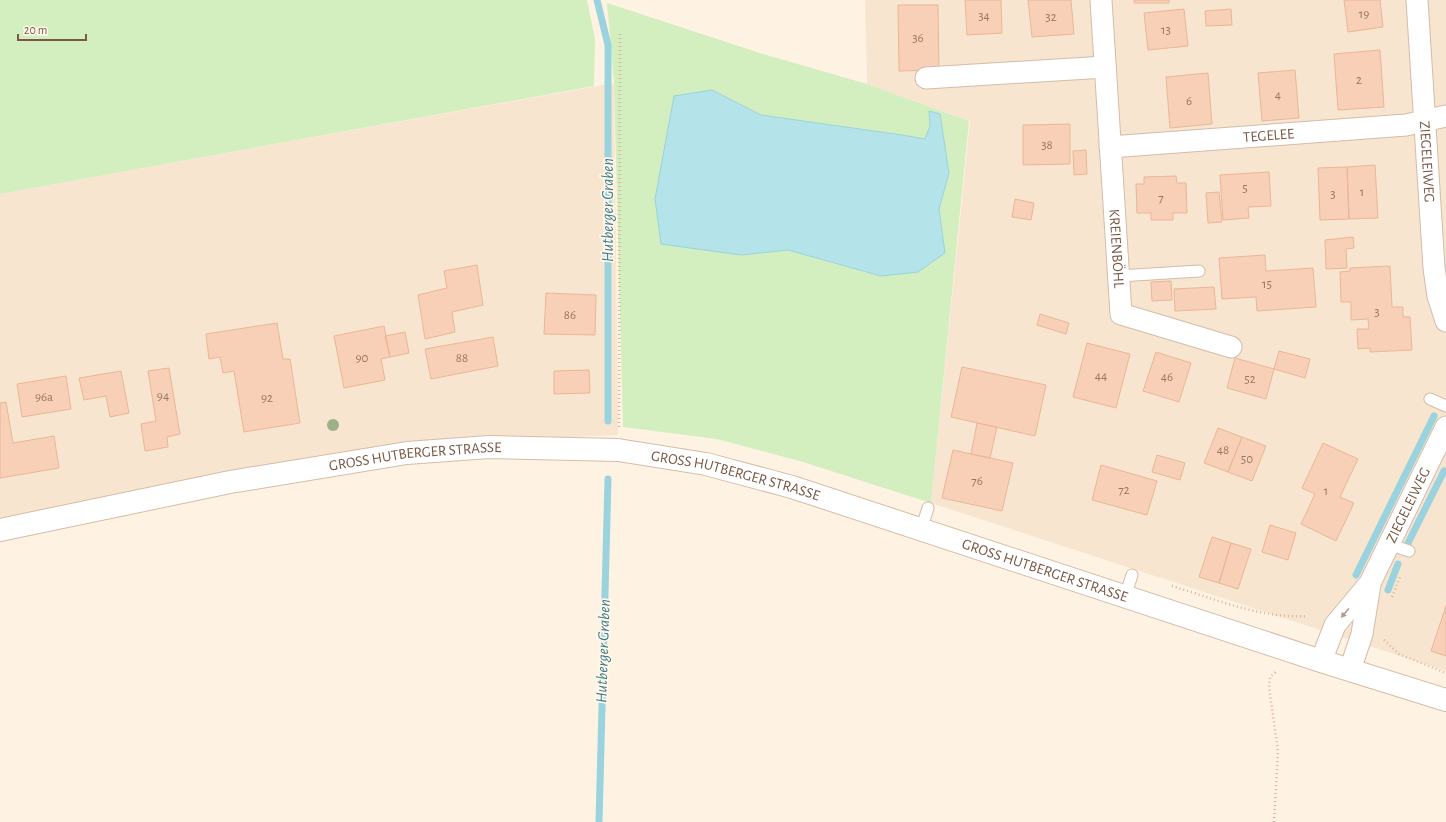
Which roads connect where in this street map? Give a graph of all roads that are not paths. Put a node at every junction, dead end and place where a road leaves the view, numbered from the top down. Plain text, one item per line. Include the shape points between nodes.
1 (1101, 0) edge
2 (1417, 0) edge
3 (1105, 67) junction
4 (926, 78) dead end
5 (1446, 116) edge
6 (1425, 120) junction
7 (1110, 147) junction
8 (1199, 270) dead end
9 (1119, 276) junction
10 (1446, 321) edge
11 (1231, 347) dead end
12 (1430, 399) dead end
13 (1446, 406) edge
14 (1446, 427) edge
15 (928, 508) dead end
16 (0, 530) edge
17 (921, 530) junction
18 (1388, 544) junction
19 (1409, 551) road end
20 (1132, 575) dead end
21 (1370, 583) junction
22 (1125, 596) junction
23 (1321, 661) junction
24 (1350, 670) junction
25 (1446, 700) edge

1 - 3 street, KREIENBÖHL
2 - 6 street, ZIEGELEIWEG
3 - 4 street
3 - 7 street, KREIENBÖHL
5 - 6 street, TEGELEE
6 - 7 street, TEGELEE via 1406,126
6 - 10 street, ZIEGELEIWEG via 1434,268 1438,296
7 - 9 street, KREIENBÖHL
8 - 9 lane
9 - 11 street, KREIENBÖHL via 1121,314
12 - 13 lane
14 - 18 street, ZIEGELEIWEG
15 - 17 lane
16 - 17 main road, GROSS HUTBERGER STRASSE via 238,481 407,453 489,447 618,450 706,464 792,487
17 - 22 main road, GROSS HUTBERGER STRASSE
18 - 19 lane
18 - 21 street, ZIEGELEIWEG
20 - 22 lane
21 -> 23 street, ZIEGELEIWEG via 1335,625
21 - 24 street, ZIEGELEIWEG via 1362,634
22 - 23 main road, GROSS HUTBERGER STRASSE
23 - 24 main road, GROSS HUTBERGER STRASSE
24 - 25 main road, GROSS HUTBERGER STRASSE

